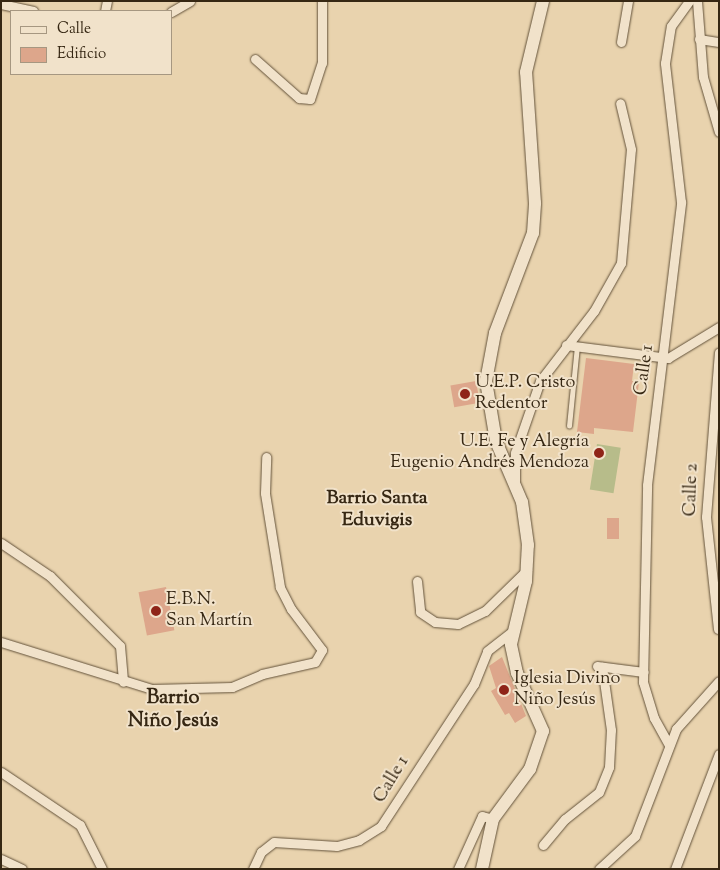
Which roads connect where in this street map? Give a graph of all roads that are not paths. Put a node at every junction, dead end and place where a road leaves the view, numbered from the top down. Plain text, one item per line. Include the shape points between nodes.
1 (190, 1) edge
2 (322, 1) edge
3 (543, 1) edge
4 (628, 1) edge
5 (689, 1) edge
6 (697, 1) edge
7 (1, 4) edge
8 (28, 10) edge
9 (172, 11) edge
10 (699, 39) junction
11 (621, 42) dead end
12 (719, 42) edge
13 (255, 58) dead end
14 (620, 103) dead end
15 (719, 132) edge
16 (719, 326) edge
17 (566, 345) junction
18 (577, 346) junction
19 (719, 352) edge
20 (664, 358) junction
21 (569, 426) dead end
22 (266, 457) dead end
23 (515, 484) junction
24 (1, 543) edge
25 (527, 570) junction
26 (418, 581) dead end
27 (718, 629) edge
28 (512, 632) junction
29 (1, 642) edge
30 (644, 672) junction
31 (719, 681) edge
32 (123, 682) junction
33 (669, 745) junction
34 (719, 754) edge
35 (1, 772) edge
36 (493, 819) junction
37 (543, 845) dead end
38 (1, 859) edge
39 (22, 869) edge
40 (102, 869) edge
41 (253, 869) edge
42 (458, 869) edge
43 (482, 869) edge
44 (600, 869) edge
45 (674, 869) edge

1 - 9 street
2 - 13 street via 322,63 310,99 299,98
3 - 23 main road via 526,72 535,188 533,233 494,333 486,381 496,441
4 - 11 street
5 - 20 street, Calle 1 via 671,26 665,63 681,202
6 - 10 street
7 - 8 street
10 - 12 street
10 - 15 street via 703,77
14 - 17 street via 631,149 621,263 594,312
16 - 20 street
17 - 18 street
17 - 23 street via 547,367 531,404 515,453
18 - 20 street
18 - 21 lane
19 - 27 street, Calle 2 via 706,517
20 - 30 street, Calle 1 via 647,485
22 - 32 street via 265,493 280,587 322,655 299,669 262,674 222,689 152,689
23 - 25 main road via 526,522
24 - 32 street via 50,576 120,646
25 - 26 street via 485,611 458,624 435,622 420,612
25 - 28 main road
28 - 36 main road via 517,673 541,723 542,742 530,769
28 - 41 street, Calle 1 via 487,652 474,684 381,826 359,840 337,846 274,842 261,852
29 - 32 street
30 - 33 street, Calle 1 via 648,700
30 - 37 street via 600,666 612,730 609,768 599,792 565,819
31 - 33 street via 686,715
33 - 44 street via 637,833
34 - 45 street
35 - 40 street via 80,825
36 - 42 street via 482,816
36 - 43 main road
38 - 39 street

